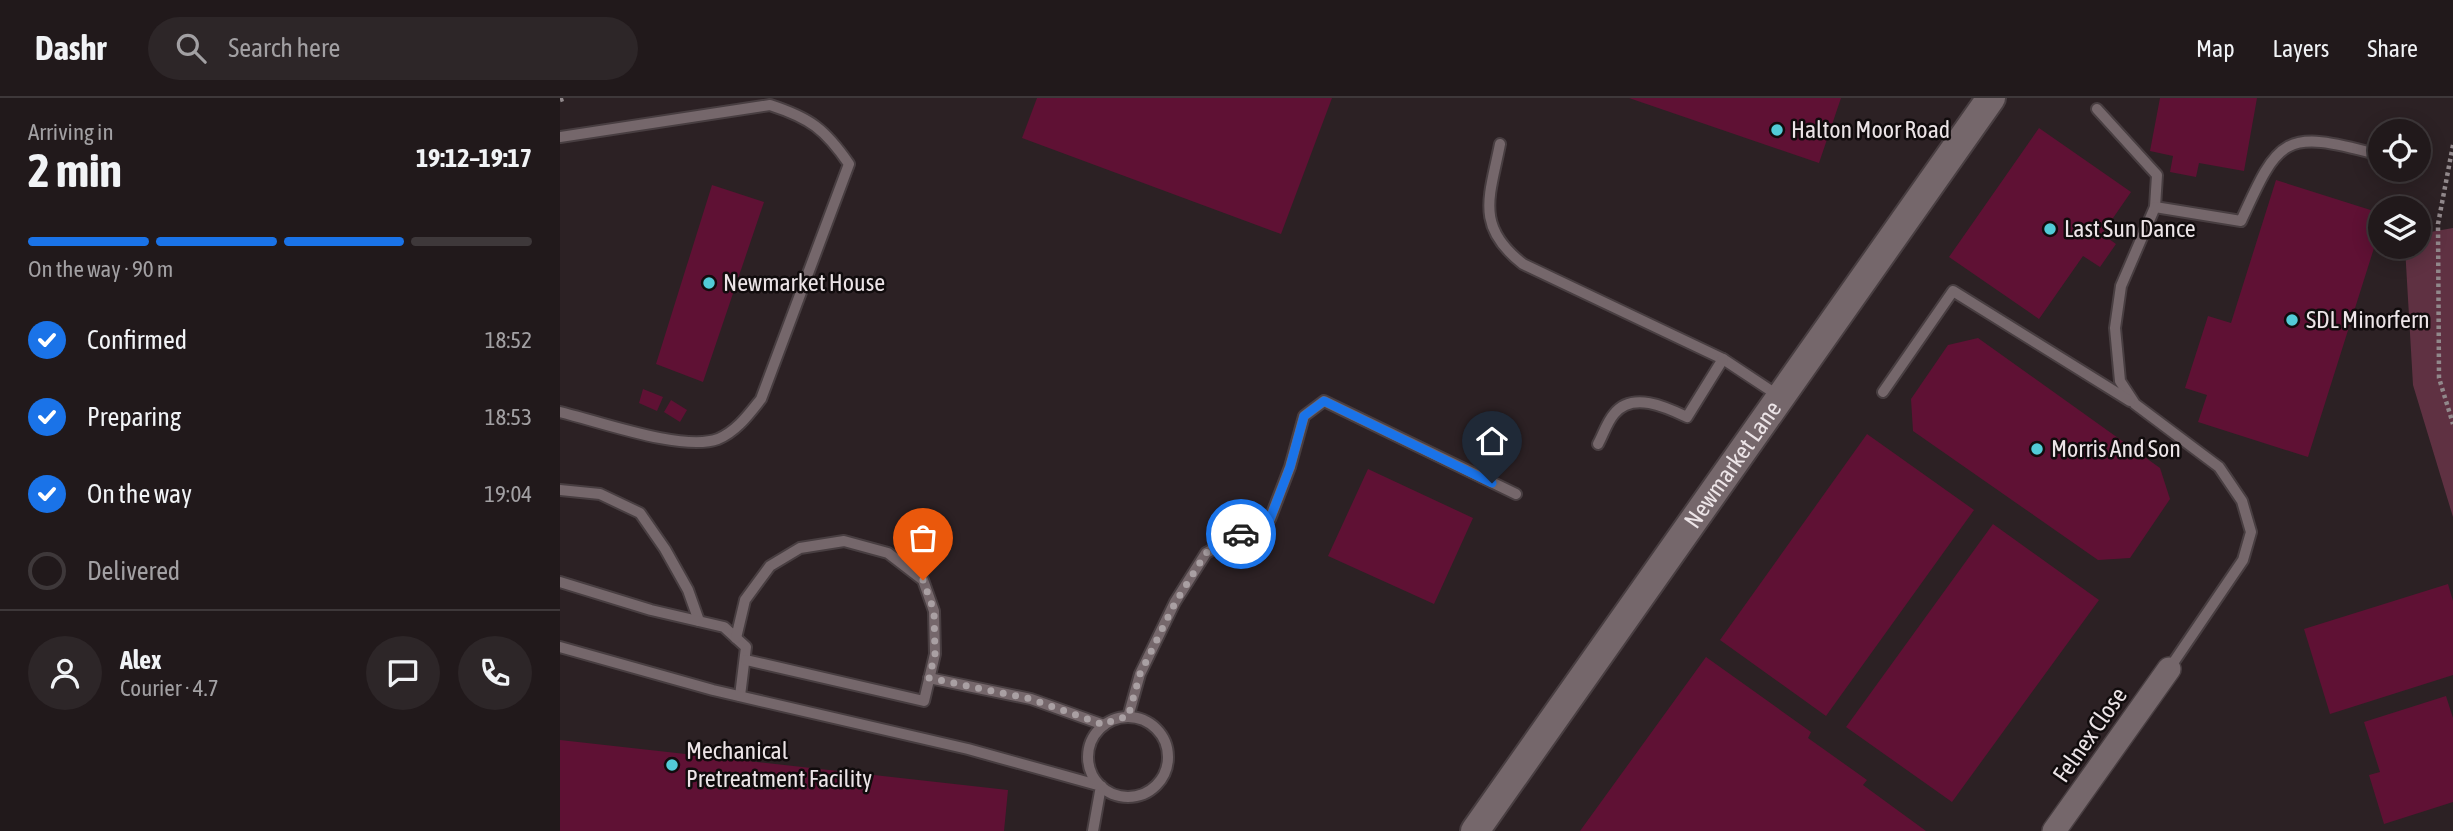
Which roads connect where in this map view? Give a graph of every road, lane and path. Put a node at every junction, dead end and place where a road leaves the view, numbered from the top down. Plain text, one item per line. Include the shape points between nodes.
1 (566, 98) edge
2 (1991, 98) edge
3 (560, 100) edge
4 (2097, 110) dead end
5 (560, 137) edge
6 (1500, 144) dead end
7 (2453, 145) edge
8 (2368, 152) edge
9 (2155, 207) junction
10 (1723, 359) junction
11 (1883, 392) dead end
12 (1779, 396) junction
13 (2135, 404) junction
14 (560, 412) edge
15 (2453, 425) edge
16 (1598, 444) dead end
17 (560, 491) edge
18 (1516, 494) dead end
19 (560, 582) edge
20 (699, 621) junction
21 (736, 638) junction
22 (560, 647) edge
23 (746, 660) junction
24 (2169, 669) joint
25 (929, 678) junction
26 (740, 696) junction
27 (1128, 717) junction
28 (1104, 725) junction
29 (1101, 786) junction
30 (1093, 831) edge
31 (1475, 831) edge
32 (2054, 831) edge

1 - 3 path
2 - 12 street, Newmarket Lane
4 - 9 lane via 2158,175
5 - 14 lane via 770,105 801,115 832,138 849,164 761,399 741,425 718,439 690,442
6 - 10 lane via 1488,208 1490,223 1513,256
7 - 15 path via 2438,224 2439,378
8 - 9 lane via 2319,141 2291,144 2273,157 2242,221
9 - 13 lane via 2121,286 2115,328 2120,381
10 - 12 lane
10 - 16 lane via 1687,417 1648,403 1630,403 1615,413
11 - 13 lane via 1953,291
12 - 31 street, Newmarket Lane
13 - 24 lane via 2219,467 2242,501 2251,532 2244,560
17 - 20 lane via 600,494 640,513 688,590
18 - 27 lane via 1324,401 1304,416 1270,519 1206,553 1199,563 1140,674
19 - 20 lane
20 - 21 lane via 724,627
21 - 23 lane via 747,647
21 - 25 lane via 745,600 770,566 800,548 844,541 888,553 923,580 934,611 935,654
22 - 26 lane
23 - 25 lane via 924,701
23 - 26 lane
24 - 32 street, Felnex Close
25 - 28 lane via 1031,699
26 - 29 lane via 968,749
27 - 28 lane
27 - 29 lane via 1152,725 1161,734 1167,746 1166,772 1159,783 1137,796 1112,794
28 - 29 lane via 1094,736 1088,762
29 - 30 lane

